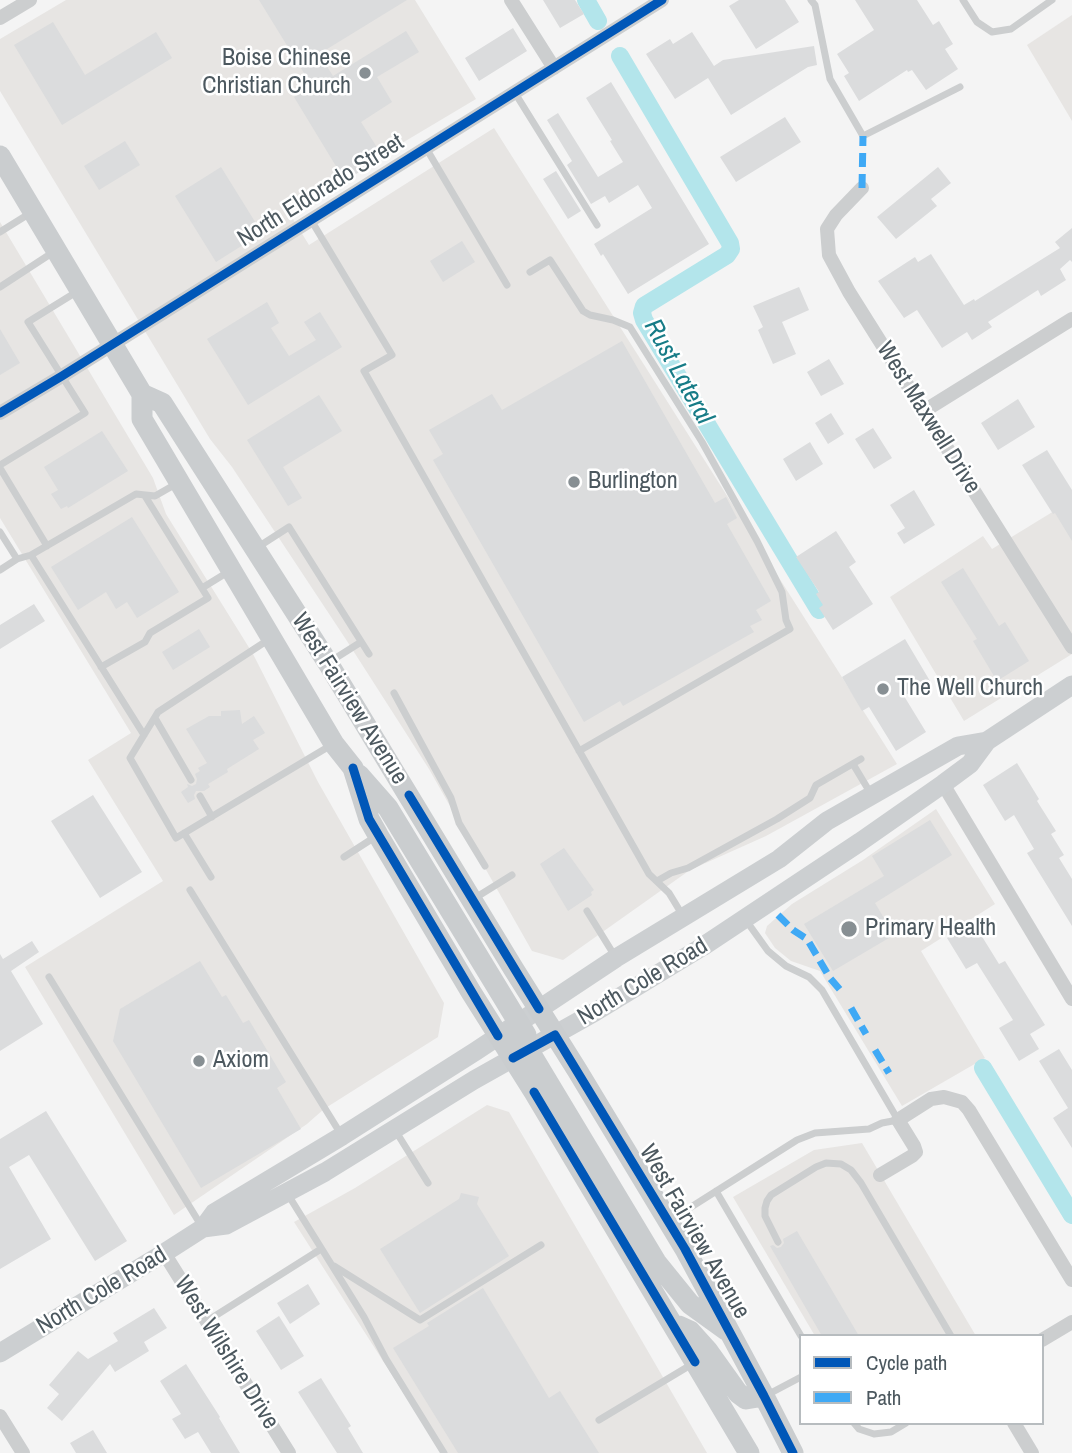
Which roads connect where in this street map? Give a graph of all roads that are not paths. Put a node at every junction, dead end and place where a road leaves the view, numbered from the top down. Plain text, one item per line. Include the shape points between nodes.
1 (30, 0) edge
2 (511, 0) edge
3 (662, 0) edge
4 (811, 0) edge
5 (963, 0) edge
6 (1052, 0) edge
7 (0, 18) edge
8 (554, 68) junction
9 (960, 87) dead end
10 (515, 93) junction
11 (426, 148) junction
12 (1, 161) edge
13 (862, 188) dead end
14 (33, 211) junction
15 (311, 220) junction
16 (597, 225) dead end
17 (0, 232) edge
18 (56, 250) junction
19 (530, 272) dead end
20 (507, 285) dead end
21 (0, 287) edge
22 (80, 290) junction
23 (1072, 319) edge
24 (112, 344) junction
25 (62, 376) junction
26 (142, 394) junction
27 (924, 411) junction
28 (0, 413) edge
29 (0, 467) edge
30 (179, 482) junction
31 (145, 495) junction
32 (0, 532) edge
33 (47, 546) junction
34 (254, 549) junction
35 (31, 555) junction
36 (17, 559) junction
37 (232, 569) junction
38 (0, 570) edge
39 (202, 588) junction
40 (272, 638) junction
41 (361, 642) junction
42 (1072, 647) edge
43 (369, 654) dead end
44 (328, 663) junction
45 (101, 667) junction
46 (1072, 685) edge
47 (394, 693) dead end
48 (155, 718) junction
49 (144, 735) junction
50 (986, 741) junction
51 (334, 744) junction
52 (579, 751) junction
53 (353, 768) junction
54 (191, 780) dead end
55 (943, 784) junction
56 (872, 794) junction
57 (200, 796) dead end
58 (212, 817) junction
59 (184, 833) junction
60 (378, 835) junction
61 (344, 856) dead end
62 (485, 866) dead end
63 (512, 875) dead end
64 (211, 877) dead end
65 (657, 881) junction
66 (190, 890) dead end
67 (472, 900) junction
68 (587, 911) dead end
69 (684, 916) junction
70 (745, 919) junction
71 (616, 958) junction
72 (49, 977) dead end
73 (1072, 999) edge
74 (539, 1010) junction
75 (510, 1028) junction
76 (555, 1035) junction
77 (525, 1051) junction
78 (898, 1120) junction
79 (394, 1129) junction
80 (342, 1136) junction
81 (880, 1175) dead end
82 (428, 1183) dead end
83 (716, 1191) junction
84 (287, 1193) junction
85 (668, 1221) junction
86 (203, 1228) junction
87 (778, 1242) dead end
88 (541, 1245) dead end
89 (321, 1249) junction
90 (164, 1254) junction
91 (330, 1264) junction
92 (1072, 1280) edge
93 (206, 1321) junction
94 (670, 1322) junction
95 (1072, 1322) edge
96 (731, 1334) junction
97 (800, 1334) edge
98 (950, 1334) edge
99 (1044, 1339) edge
100 (0, 1353) edge
101 (695, 1362) junction
102 (799, 1378) edge
103 (764, 1396) junction
104 (0, 1416) edge
105 (598, 1420) dead end
106 (856, 1425) edge
107 (903, 1425) edge
108 (1015, 1425) edge
109 (23, 1453) edge
110 (289, 1453) edge
111 (444, 1453) edge
112 (749, 1453) edge
113 (793, 1453) edge
114 (1032, 1453) edge

1 - 7 street
2 - 8 street
3 - 8 street, North Eldorado Street
4 - 9 lane via 830,79 863,136
5 - 6 lane via 977,22 992,32 1011,29
8 - 10 street, North Eldorado Street
10 - 11 street, North Eldorado Street
10 - 16 lane
11 - 15 street, North Eldorado Street
11 - 20 lane
12 - 14 main road, West Fairview Avenue
13 - 27 street, West Maxwell Drive via 827,229 830,255
14 - 17 lane
14 - 18 main road, West Fairview Avenue
15 - 24 street, North Eldorado Street
15 - 52 lane via 391,355 364,371
18 - 21 lane
18 - 22 main road, West Fairview Avenue
19 - 52 lane via 550,260 583,311 630,327 757,541 782,592 790,629
22 - 24 main road, West Fairview Avenue
22 - 25 lane via 28,322
23 - 27 street
24 - 25 street, North Eldorado Street
24 - 26 main road, West Fairview Avenue
25 - 28 street, North Eldorado Street
25 - 29 lane via 85,413
26 - 30 main road, West Fairview Avenue via 142,418
26 - 34 main road, West Fairview Avenue via 162,403
27 - 42 street, West Maxwell Drive
29 - 33 lane
30 - 31 lane via 155,496
30 - 37 main road, West Fairview Avenue
31 - 33 lane via 136,494
31 - 39 lane
32 - 36 lane
33 - 35 lane
34 - 41 lane via 289,527
34 - 44 main road, West Fairview Avenue
35 - 36 lane
35 - 45 lane
36 - 38 lane
37 - 39 lane
37 - 40 main road, West Fairview Avenue
39 - 45 lane via 208,598
40 - 48 lane
40 - 51 main road, West Fairview Avenue
41 - 43 lane
41 - 44 lane
44 - 67 main road, West Fairview Avenue
45 - 49 lane
46 - 50 main road, North Cole Road
47 - 62 lane
48 - 49 lane
48 - 54 lane
49 - 59 lane via 130,758 176,838
50 - 55 main road, North Cole Road via 970,764
50 - 56 main road, North Cole Road via 958,746
51 - 53 main road, West Fairview Avenue
51 - 58 lane
52 - 65 lane
53 - 60 main road, West Fairview Avenue
53 - 75 main road via 388,807
55 - 70 main road, North Cole Road
55 - 73 street
56 - 65 lane via 857,762 816,785 810,799 777,819
56 - 69 main road, North Cole Road via 827,821 779,859
57 - 58 lane
58 - 59 lane
59 - 64 lane
60 - 61 lane
60 - 75 main road, West Fairview Avenue
63 - 67 lane
65 - 69 lane
66 - 80 lane
67 - 74 main road, West Fairview Avenue
68 - 71 lane
69 - 71 main road, North Cole Road
70 - 76 main road, North Cole Road
70 - 78 lane via 768,951 822,990
71 - 74 main road, North Cole Road
72 - 86 lane
74 - 75 main road, North Cole Road
74 - 76 main road, West Fairview Avenue
75 - 77 main road
75 - 80 main road, North Cole Road
76 - 77 main road, North Cole Road
76 - 85 main road, West Fairview Avenue
77 - 79 main road, North Cole Road
77 - 94 main road
77 - 96 main road via 656,1262 691,1304
78 - 81 street via 916,1152
78 - 83 lane via 797,1140
78 - 92 street via 931,1100 944,1097 962,1102
79 - 82 lane
79 - 84 main road, North Cole Road
80 - 86 main road, North Cole Road via 214,1213
83 - 85 lane
83 - 97 lane
84 - 86 main road, North Cole Road via 226,1225
84 - 89 lane
85 - 96 main road, West Fairview Avenue
86 - 90 main road, North Cole Road
87 - 98 lane via 765,1216 771,1195 816,1167 841,1164 861,1183
88 - 91 lane via 420,1320
89 - 91 lane
89 - 93 lane
90 - 93 street, West Wilshire Drive
90 - 100 main road, North Cole Road
91 - 111 lane
93 - 110 street, West Wilshire Drive
94 - 101 main road
94 - 103 main road via 690,1331 738,1393 746,1399
95 - 99 street
96 - 103 main road, West Fairview Avenue
101 - 105 lane
101 - 112 main road
102 - 103 lane
103 - 113 main road, West Fairview Avenue
104 - 109 street
106 - 107 lane via 874,1434
108 - 114 street

